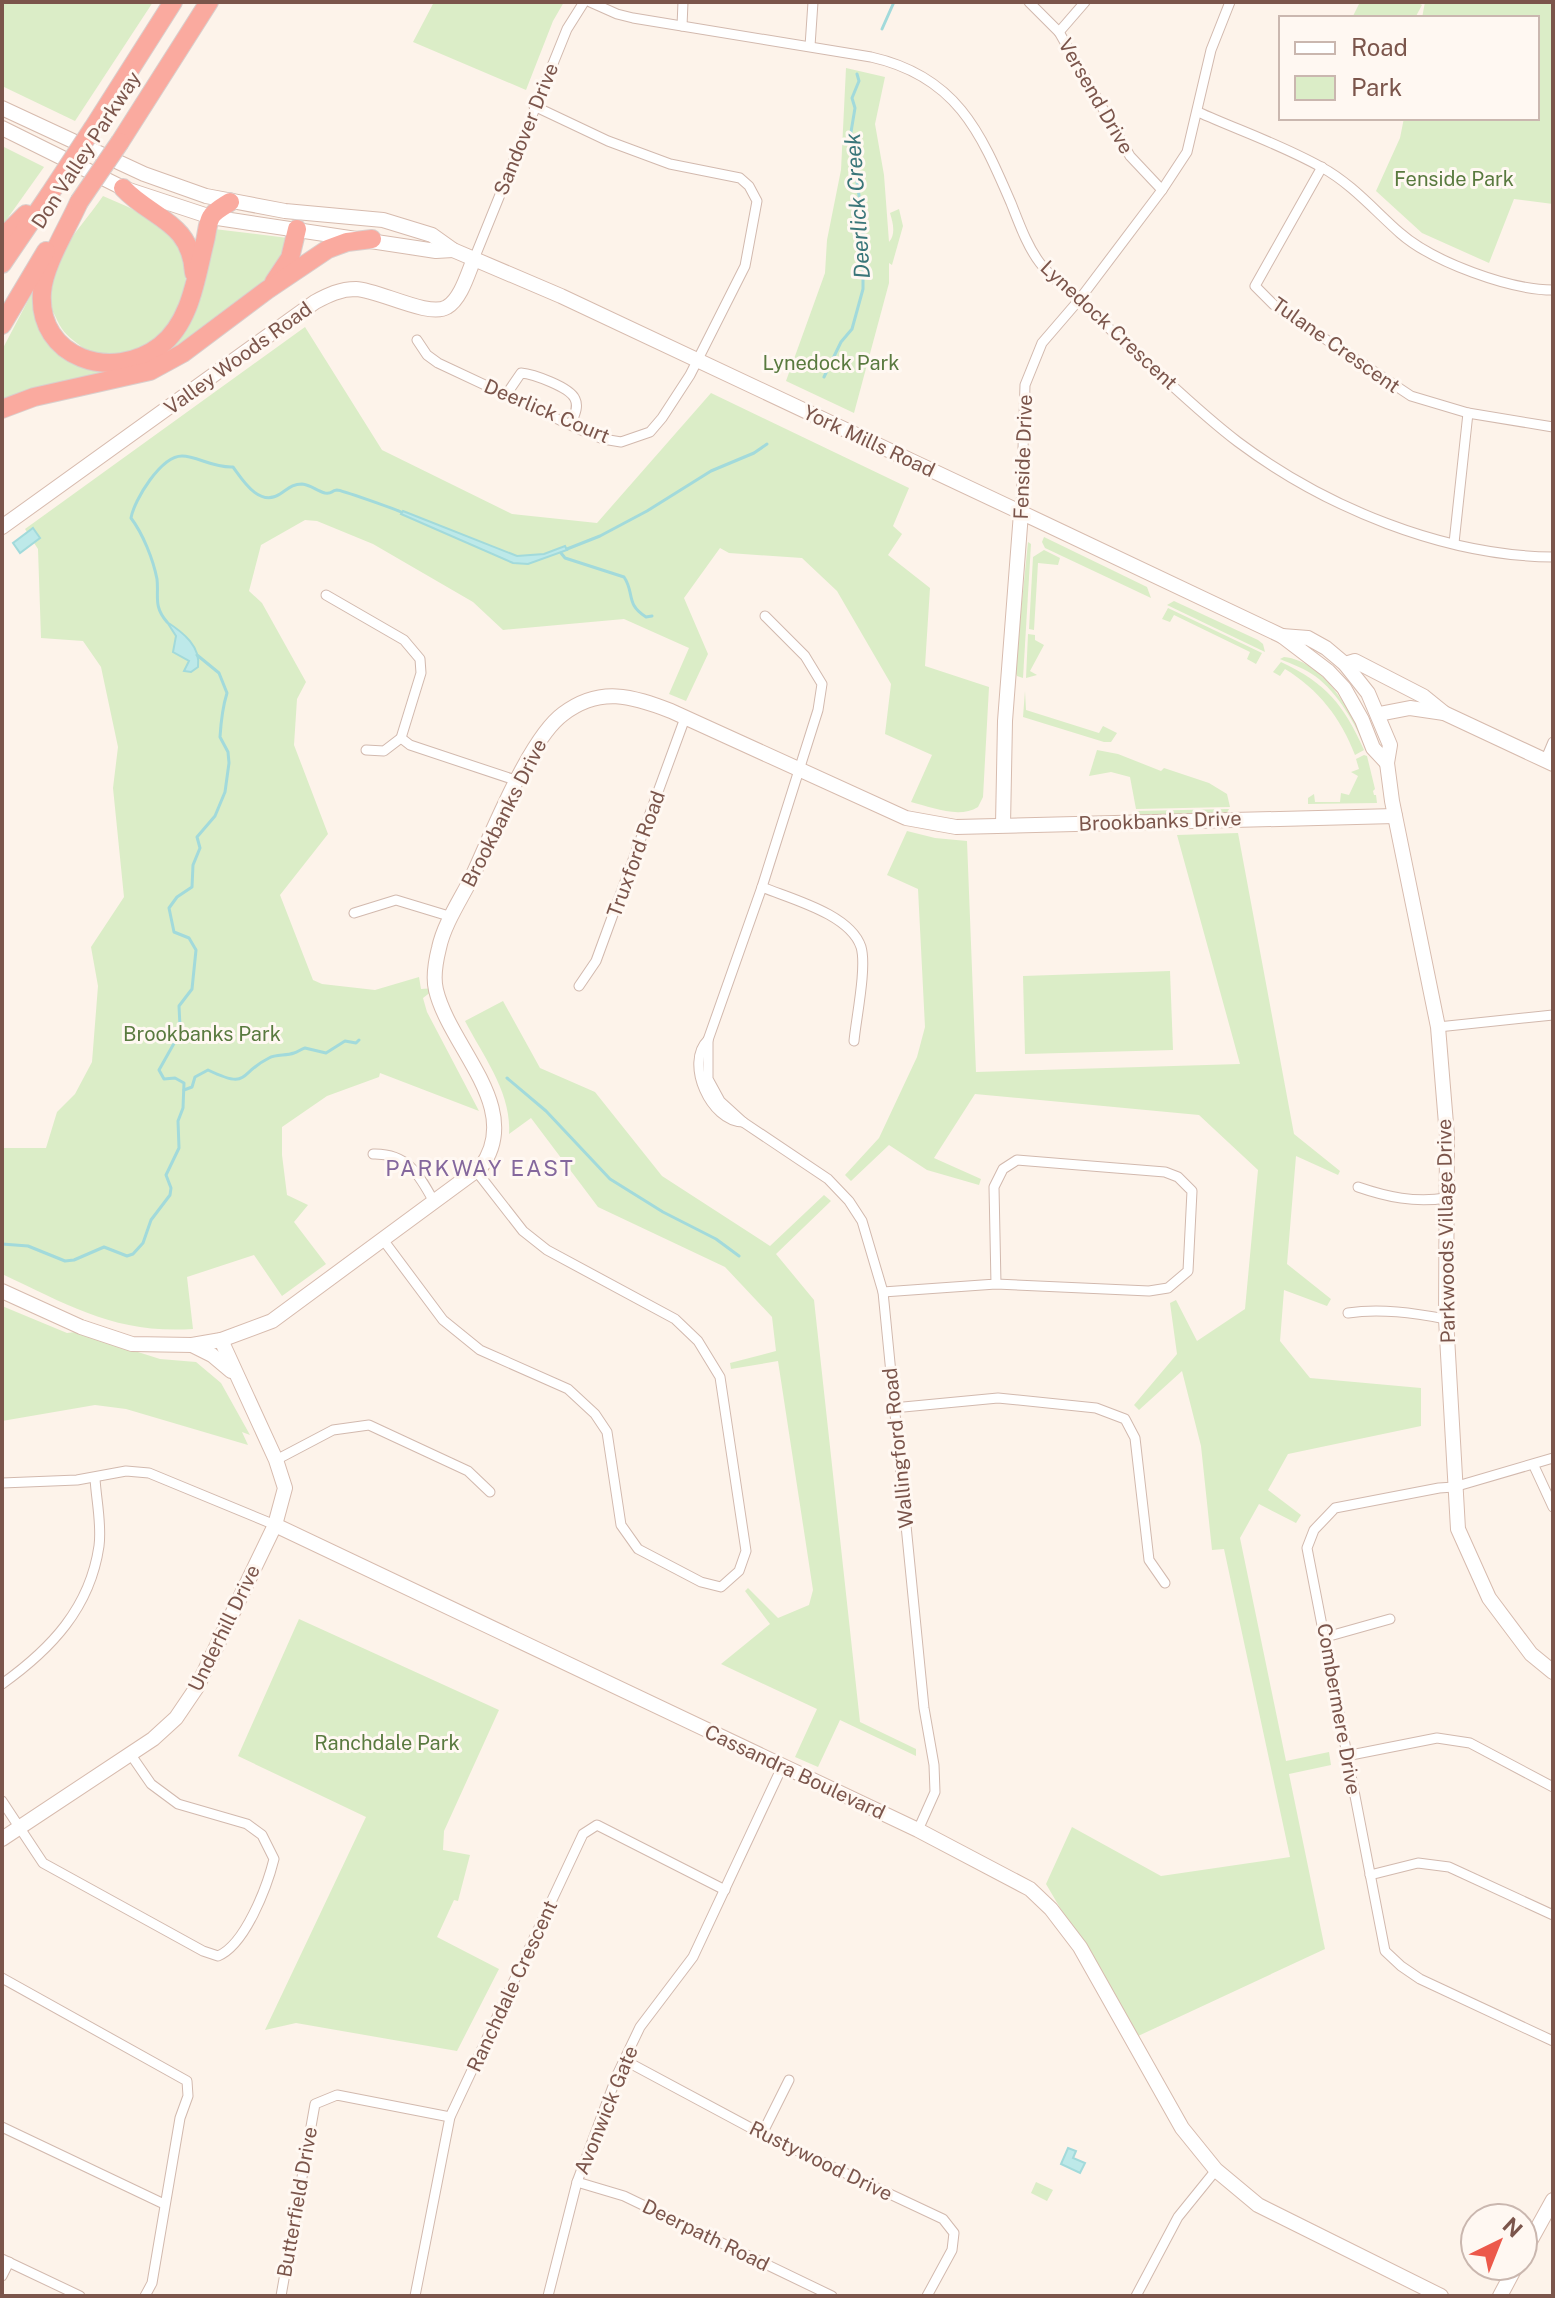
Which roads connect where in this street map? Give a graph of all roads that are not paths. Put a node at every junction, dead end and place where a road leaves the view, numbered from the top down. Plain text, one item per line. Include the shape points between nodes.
1 (173, 2) edge
2 (209, 2) edge
3 (584, 2) edge
4 (590, 2) edge
5 (683, 2) edge
6 (813, 2) edge
7 (1029, 2) edge
8 (1085, 2) edge
9 (1230, 2) edge
10 (682, 26) junction
11 (1059, 32) junction
12 (810, 46) junction
13 (534, 106) junction
14 (2, 108) edge
15 (1198, 112) junction
16 (2, 128) edge
17 (1322, 167) junction
18 (123, 188) junction
19 (1162, 190) junction
20 (49, 195) junction
21 (79, 202) junction
22 (230, 202) junction
23 (211, 217) junction
24 (294, 220) junction
25 (2, 238) edge
26 (372, 239) junction
27 (453, 250) junction
28 (474, 259) junction
29 (2, 264) edge
30 (194, 289) junction
31 (267, 290) junction
32 (1553, 290) edge
33 (1079, 300) junction
34 (2, 325) edge
35 (417, 340) dead end
36 (698, 360) junction
37 (506, 395) junction
38 (2, 409) edge
39 (1468, 413) junction
40 (571, 424) junction
41 (1553, 427) edge
42 (1021, 513) junction
43 (2, 527) edge
44 (1454, 543) junction
45 (1553, 557) edge
46 (326, 595) dead end
47 (765, 616) dead end
48 (1282, 636) junction
49 (1319, 664) junction
50 (1345, 664) junction
51 (1444, 713) junction
52 (1379, 714) junction
53 (685, 718) junction
54 (1362, 720) joint
55 (401, 738) junction
56 (1553, 742) edge
57 (366, 750) dead end
58 (1549, 762) edge
59 (1387, 763) junction
60 (798, 769) junction
61 (518, 781) junction
62 (1395, 816) junction
63 (1003, 825) junction
64 (762, 887) junction
65 (354, 913) dead end
66 (452, 917) junction
67 (579, 986) dead end
68 (1553, 1015) edge
69 (1438, 1027) junction
70 (854, 1041) dead end
71 (373, 1154) dead end
72 (477, 1172) junction
73 (1358, 1187) dead end
74 (1446, 1198) junction
75 (434, 1202) junction
76 (384, 1241) junction
77 (996, 1284) junction
78 (2, 1291) edge
79 (883, 1292) junction
80 (1348, 1313) dead end
81 (1446, 1319) junction
82 (221, 1340) junction
83 (192, 1345) junction
84 (236, 1376) junction
85 (893, 1408) junction
86 (1553, 1458) edge
87 (276, 1460) junction
88 (1534, 1466) junction
89 (95, 1478) junction
90 (2, 1483) edge
91 (1454, 1487) junction
92 (490, 1492) dead end
93 (1553, 1507) edge
94 (275, 1525) junction
95 (1165, 1583) dead end
96 (1390, 1619) dead end
97 (1326, 1637) junction
98 (1553, 1672) edge
99 (2, 1684) edge
100 (131, 1755) junction
101 (1346, 1756) junction
102 (782, 1767) junction
103 (1553, 1787) edge
104 (2, 1801) edge
105 (20, 1829) junction
106 (918, 1830) junction
107 (2, 1839) edge
108 (1370, 1875) junction
109 (725, 1890) junction
110 (1553, 1915) edge
111 (2, 1978) edge
112 (1553, 2041) edge
113 (624, 2060) junction
114 (789, 2080) dead end
115 (450, 2117) junction
116 (2, 2127) edge
117 (762, 2134) junction
118 (1216, 2170) junction
119 (577, 2182) junction
120 (1553, 2200) edge
121 (164, 2204) junction
122 (1539, 2225) edge
123 (6, 2260) edge
124 (2, 2276) edge
125 (80, 2296) edge
126 (145, 2296) edge
127 (281, 2296) edge
128 (415, 2296) edge
129 (548, 2296) edge
130 (832, 2296) edge
131 (927, 2296) edge
132 (1136, 2296) edge
133 (1441, 2296) edge

1 - 20 highway, Don Valley Parkway, bridge
2 - 21 highway, Don Valley Parkway, bridge
3 - 13 street, Sandover Drive
4 - 10 street, Lynedock Crescent via 617,14
5 - 10 street
6 - 12 street
7 - 11 street, Versend Drive
8 - 11 street
9 - 15 street, Fenside Drive via 1211,50
10 - 12 street, Lynedock Crescent
11 - 19 street, Versend Drive via 1130,156
12 - 33 street, Lynedock Crescent via 889,61 927,79 956,103 981,136 1033,253
13 - 28 street, Sandover Drive
13 - 36 street, Deerlick Court via 670,164 740,178 749,186 757,201 745,266
14 - 22 street, York Mills Road via 144,174
15 - 17 street
15 - 19 street, Fenside Drive via 1187,152
16 - 18 street, York Mills Road
17 - 32 street via 1403,236 1455,266 1533,290
17 - 39 street, Tulane Crescent via 1255,286 1286,313 1411,396
18 - 23 street, York Mills Road
18 - 30 highway via 183,237 191,250
19 - 33 street, Fenside Drive
20 - 25 highway
20 - 29 highway, Don Valley Parkway
21 - 30 highway via 50,260 42,294 47,325 61,345 87,362 135,360 161,345 181,322
21 - 34 highway, Don Valley Parkway
22 - 23 highway
22 - 24 street, York Mills Road
23 - 24 street, York Mills Road
23 - 30 highway
24 - 26 street, York Mills Road
24 - 27 street, York Mills Road via 383,220 432,235
24 - 31 highway via 290,258
26 - 27 street, York Mills Road
26 - 31 highway via 328,249
27 - 28 street, York Mills Road
28 - 36 street, York Mills Road
28 - 43 street, Valley Woods Road via 456,297 442,309 428,310 354,289 315,302
31 - 38 highway via 150,371
33 - 42 street, Fenside Drive via 1042,343 1025,385
33 - 44 street, Lynedock Crescent via 1205,415 1271,465 1355,510
35 - 37 street, Deerlick Court via 438,363
36 - 40 street, Deerlick Court via 650,432 621,442
36 - 42 street, York Mills Road
37 - 40 street, Deerlick Court
37 - 40 street via 521,373 533,374 571,393 576,400
39 - 41 street, Tulane Crescent
39 - 44 street
42 - 48 street, York Mills Road
42 - 63 street, Fenside Drive
44 - 45 street, Lynedock Crescent via 1522,557
46 - 55 street via 404,640 420,659 421,673
47 - 60 street, Wallingford Road via 805,656 822,684
48 - 49 street, York Mills Road
48 - 50 street, York Mills Road via 1308,638
49 - 52 street via 1335,671
49 - 54 street, York Mills Road via 1344,688
50 - 51 street, York Mills Road via 1355,661 1423,696
50 - 52 street, York Mills Road
51 - 52 street, York Mills Road via 1410,708
51 - 58 street, York Mills Road
52 - 59 street, Parkwoods Village Drive via 1391,748
53 - 60 street, Brookbanks Drive
53 - 61 street, Brookbanks Drive via 633,696 595,698 553,722
53 - 67 street, Truxford Road via 596,961
54 - 59 street, Parkwoods Village Drive via 1373,748
55 - 57 street via 384,751
55 - 61 street
56 - 58 street
59 - 62 street, Parkwoods Village Drive
60 - 63 street, Brookbanks Drive via 906,818 956,827
60 - 64 street, Wallingford Road
61 - 66 street, Brookbanks Drive
62 - 63 street, Brookbanks Drive
62 - 69 street, Parkwoods Village Drive
64 - 70 street via 849,927 861,947
64 - 79 street, Wallingford Road via 708,1040 713,1092 743,1122 828,1179 849,1201 862,1221
65 - 66 street via 396,900
66 - 72 street, Brookbanks Drive via 439,946 435,989 493,1107 495,1141
68 - 69 street
69 - 74 street, Parkwoods Village Drive
71 - 75 street via 403,1160
72 - 75 street, Brookbanks Drive
72 - 76 street via 523,1231 547,1250 675,1319 698,1341 720,1377 746,1551 739,1571 721,1587 638,1549 621,1525 607,1432 595,1414 568,1389 480,1350 443,1320
73 - 74 street via 1425,1202
74 - 81 street, Parkwoods Village Drive
75 - 76 street, Brookbanks Drive
76 - 82 street, Brookbanks Drive via 272,1321
77 - 77 street via 994,1187 1003,1169 1017,1160 1165,1172 1192,1191 1188,1271 1168,1288
77 - 79 street
78 - 83 street, Brookbanks Drive via 132,1344
79 - 85 street, Wallingford Road
80 - 81 street via 1367,1310
81 - 91 street, Parkwoods Village Drive
82 - 83 street, Brookbanks Drive
82 - 84 street, Underhill Drive
83 - 84 street
84 - 87 street, Underhill Drive
85 - 95 street via 998,1398 1096,1408 1125,1419 1135,1438 1149,1560
85 - 106 street, Wallingford Road via 934,1765 935,1792
86 - 88 street, Combermere Drive
87 - 92 street via 333,1430 369,1425 468,1471
87 - 94 street, Underhill Drive via 285,1488
88 - 91 street, Combermere Drive
88 - 93 street
89 - 90 street, Cassandra Boulevard
89 - 94 street, Cassandra Boulevard via 126,1471 149,1473
89 - 99 street via 99,1544 89,1588 56,1639
91 - 97 street, Combermere Drive via 1335,1508 1314,1530 1307,1548
91 - 98 street, Parkwoods Village Drive via 1458,1529 1489,1598 1531,1654
94 - 100 street, Underhill Drive via 197,1687 165,1730
94 - 102 street, Cassandra Boulevard
96 - 97 street
97 - 101 street, Combermere Drive
100 - 105 street, Underhill Drive
100 - 105 street via 151,1784 178,1804 247,1824 262,1835 274,1859 268,1884 227,1953 203,1951 43,1863
101 - 103 street via 1437,1738 1470,1743
101 - 108 street, Combermere Drive
102 - 106 street, Cassandra Boulevard
102 - 109 street, Avonwick Gate
104 - 105 street
105 - 107 street, Underhill Drive
106 - 118 street, Cassandra Boulevard via 1030,1889 1051,1909 1080,1947 1182,2128
108 - 110 street via 1418,1863 1449,1867
108 - 112 street, Combermere Drive via 1385,1951 1401,1966
109 - 113 street, Avonwick Gate via 693,1957 640,2027
109 - 115 street, Ranchdale Crescent via 597,1825 583,1834
111 - 121 street via 187,2081
113 - 117 street, Rustywood Drive
113 - 119 street, Avonwick Gate
114 - 117 street
115 - 127 street, Butterfield Drive via 337,2095 315,2104
115 - 128 street, Ranchdale Crescent
116 - 121 street
117 - 131 street, Rustywood Drive via 943,2219 954,2233 952,2250
118 - 132 street via 1178,2217
118 - 133 street, Cassandra Boulevard via 1258,2205
119 - 129 street, Avonwick Gate
119 - 130 street, Deerpath Road via 624,2196
120 - 122 street
121 - 126 street via 152,2283
123 - 124 street
123 - 125 street

